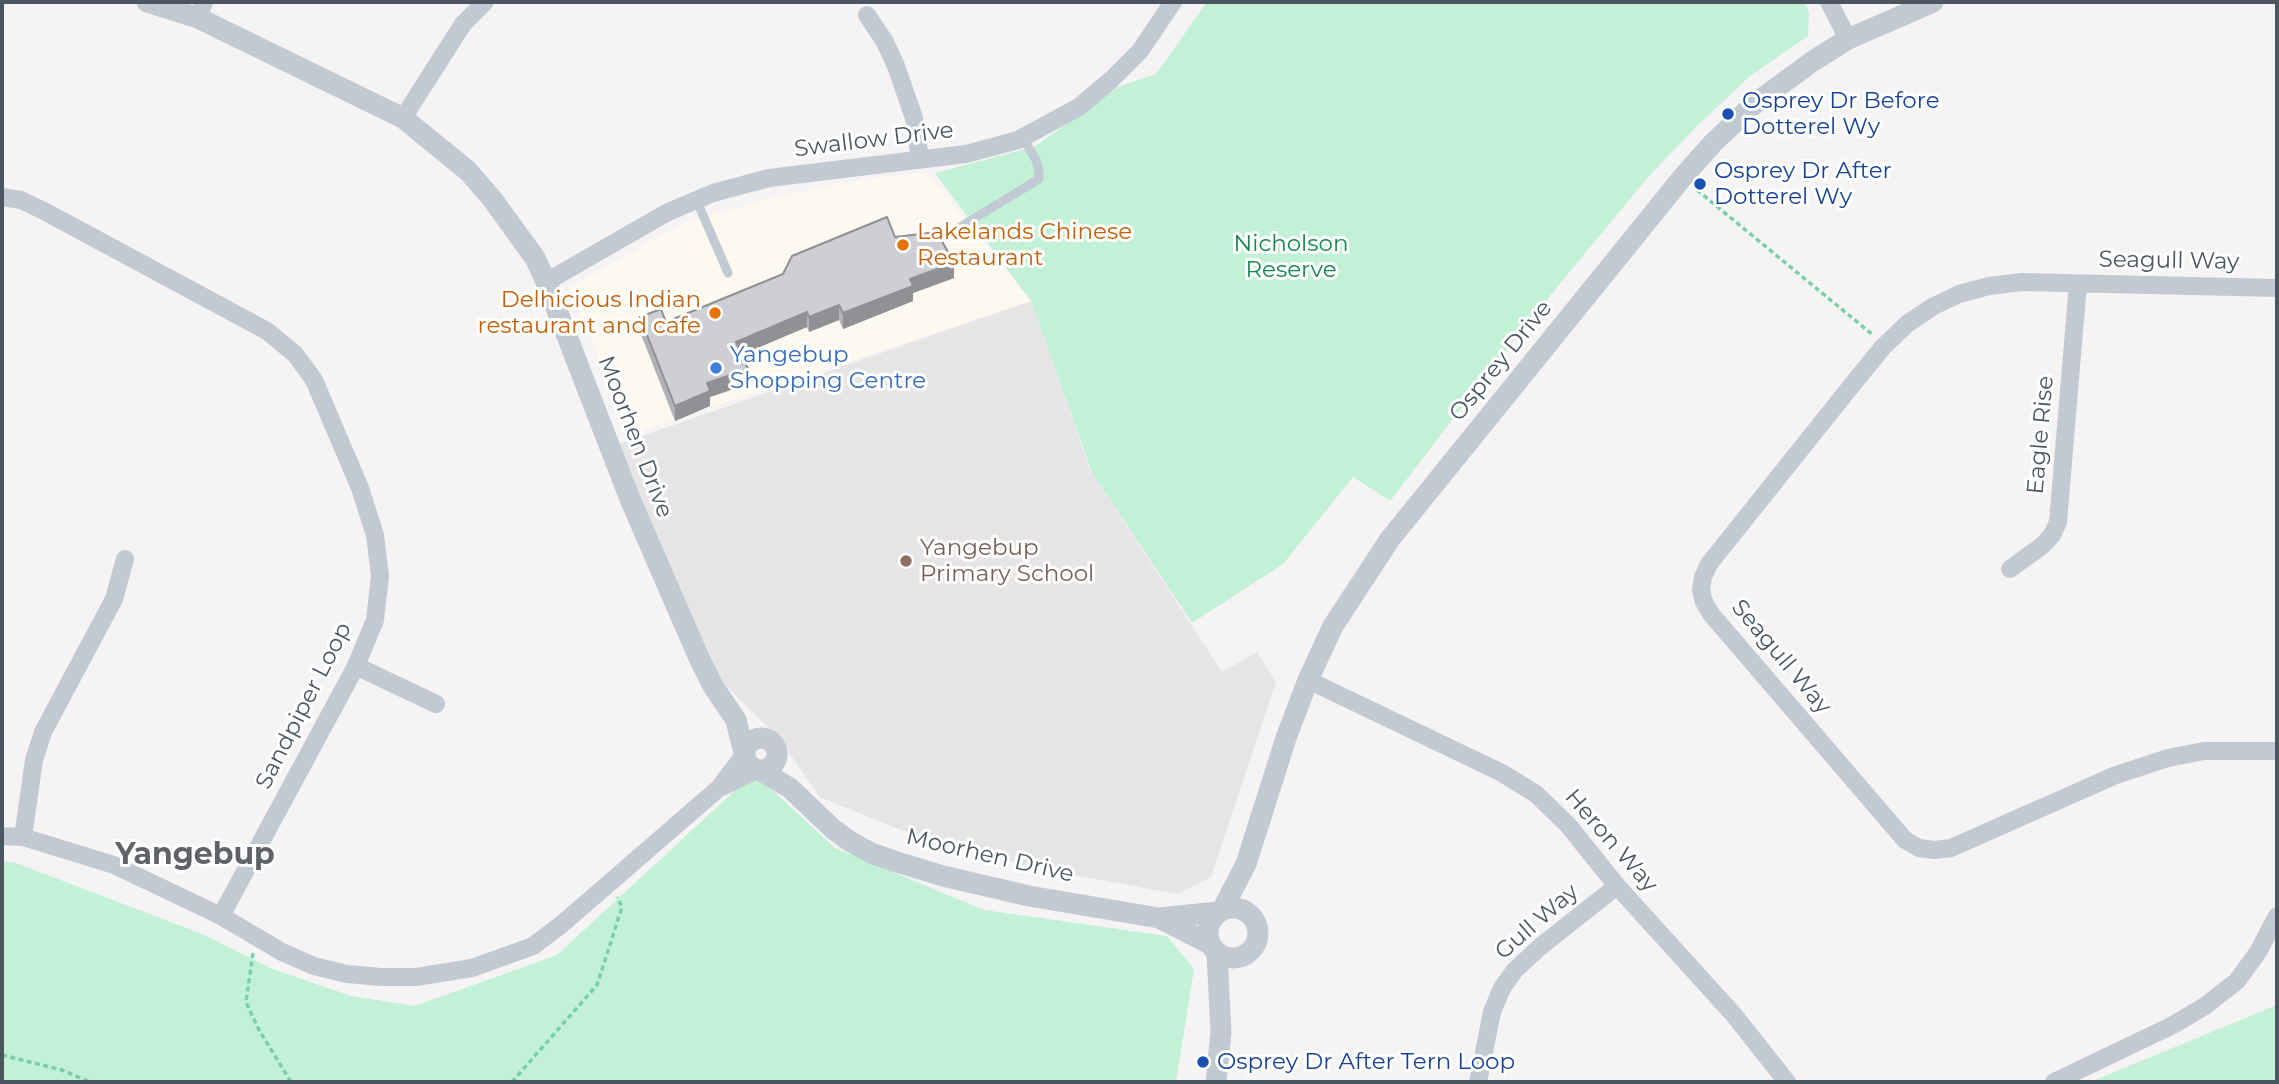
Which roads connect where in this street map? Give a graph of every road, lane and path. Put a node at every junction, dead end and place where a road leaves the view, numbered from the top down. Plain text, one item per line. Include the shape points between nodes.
1 (147, 2) edge
2 (485, 2) edge
3 (1173, 2) edge
4 (1829, 2) edge
5 (1933, 2) edge
6 (201, 10) edge
7 (867, 15) dead end
8 (1848, 39) junction
9 (403, 118) junction
10 (1023, 138) junction
11 (920, 159) junction
12 (1697, 190) dead end
13 (2, 197) edge
14 (696, 199) junction
15 (960, 227) dead end
16 (728, 273) dead end
17 (546, 282) junction
18 (2078, 284) junction
19 (2277, 288) edge
20 (1883, 348) junction
21 (125, 559) dead end
22 (2010, 569) dead end
23 (356, 666) junction
24 (1308, 680) junction
25 (436, 704) dead end
26 (736, 720) junction
27 (2277, 751) edge
28 (756, 762) junction
29 (2, 836) edge
30 (23, 837) junction
31 (1246, 864) junction
32 (607, 886) junction
33 (1617, 886) junction
34 (1220, 911) junction
35 (220, 915) junction
36 (1252, 916) junction
37 (2277, 916) edge
38 (1159, 918) junction
39 (255, 937) junction
40 (1213, 949) junction
41 (1247, 955) junction
42 (1220, 1007) junction
43 (2, 1055) edge
44 (90, 1082) edge
45 (291, 1082) edge
46 (512, 1082) edge
47 (1216, 1082) edge
48 (1478, 1082) edge
49 (1787, 1082) edge
50 (2054, 1082) edge

1 - 6 street, Moorhen Drive
2 - 9 street via 463,24
3 - 10 street, Swallow Drive via 1140,51 1111,80 1079,107
4 - 8 street
5 - 8 street, Osprey Drive
6 - 9 street, Moorhen Drive
7 - 11 street via 896,66 914,118
8 - 24 street, Osprey Drive via 1753,105 1682,178 1390,539 1334,626
9 - 17 street, Moorhen Drive via 468,172 493,200 535,258
10 - 11 street, Swallow Drive via 967,154
10 - 15 lane via 1036,160 1038,179
11 - 14 street, Swallow Drive via 769,177
12 - 20 path
13 - 23 street, Sandpiper Loop via 21,200 103,243 267,331 295,354 314,380 355,476 379,553 375,620
14 - 16 lane
14 - 17 street, Swallow Drive
17 - 26 street, Moorhen Drive via 678,611 713,686
18 - 19 street, Seagull Way
18 - 20 street, Seagull Way via 2022,282 1959,294 1907,324
18 - 22 street, Eagle Rise via 2058,522 2043,545
20 - 27 street, Seagull Way via 1709,564 1701,590 1711,614 1905,840 1919,848 1951,848 2116,775 2168,758 2204,751
21 - 30 street via 114,599 43,732 34,760
23 - 25 street
23 - 35 street, Sandpiper Loop
24 - 31 street, Osprey Drive
24 - 33 street, Heron Way via 1502,773 1536,794 1568,825
26 - 28 street, Moorhen Drive
26 - 28 street, Moorhen Drive via 760,737 750,742
28 - 32 street via 719,788
28 - 38 street, Moorhen Drive via 834,830 871,853 1029,896
29 - 30 street
30 - 35 street via 114,866
31 - 34 street, Osprey Drive
31 - 36 street, Osprey Drive
32 - 39 street via 533,946 447,972 381,977 347,974 314,965
32 - 46 path via 622,907 597,985
33 - 48 street, Gull Way via 1541,946 1502,988 1492,1012
33 - 49 street, Heron Way via 1734,1015
34 - 36 street via 1238,908
34 - 38 street, Moorhen Drive
34 - 40 street via 1208,927
35 - 39 street
36 - 41 street via 1258,937
37 - 50 street via 2259,952 2237,981 2205,1006
38 - 40 street, Moorhen Drive
39 - 45 path via 246,1002
40 - 41 street via 1232,959
40 - 42 street
41 - 42 street
42 - 47 street
43 - 44 path

